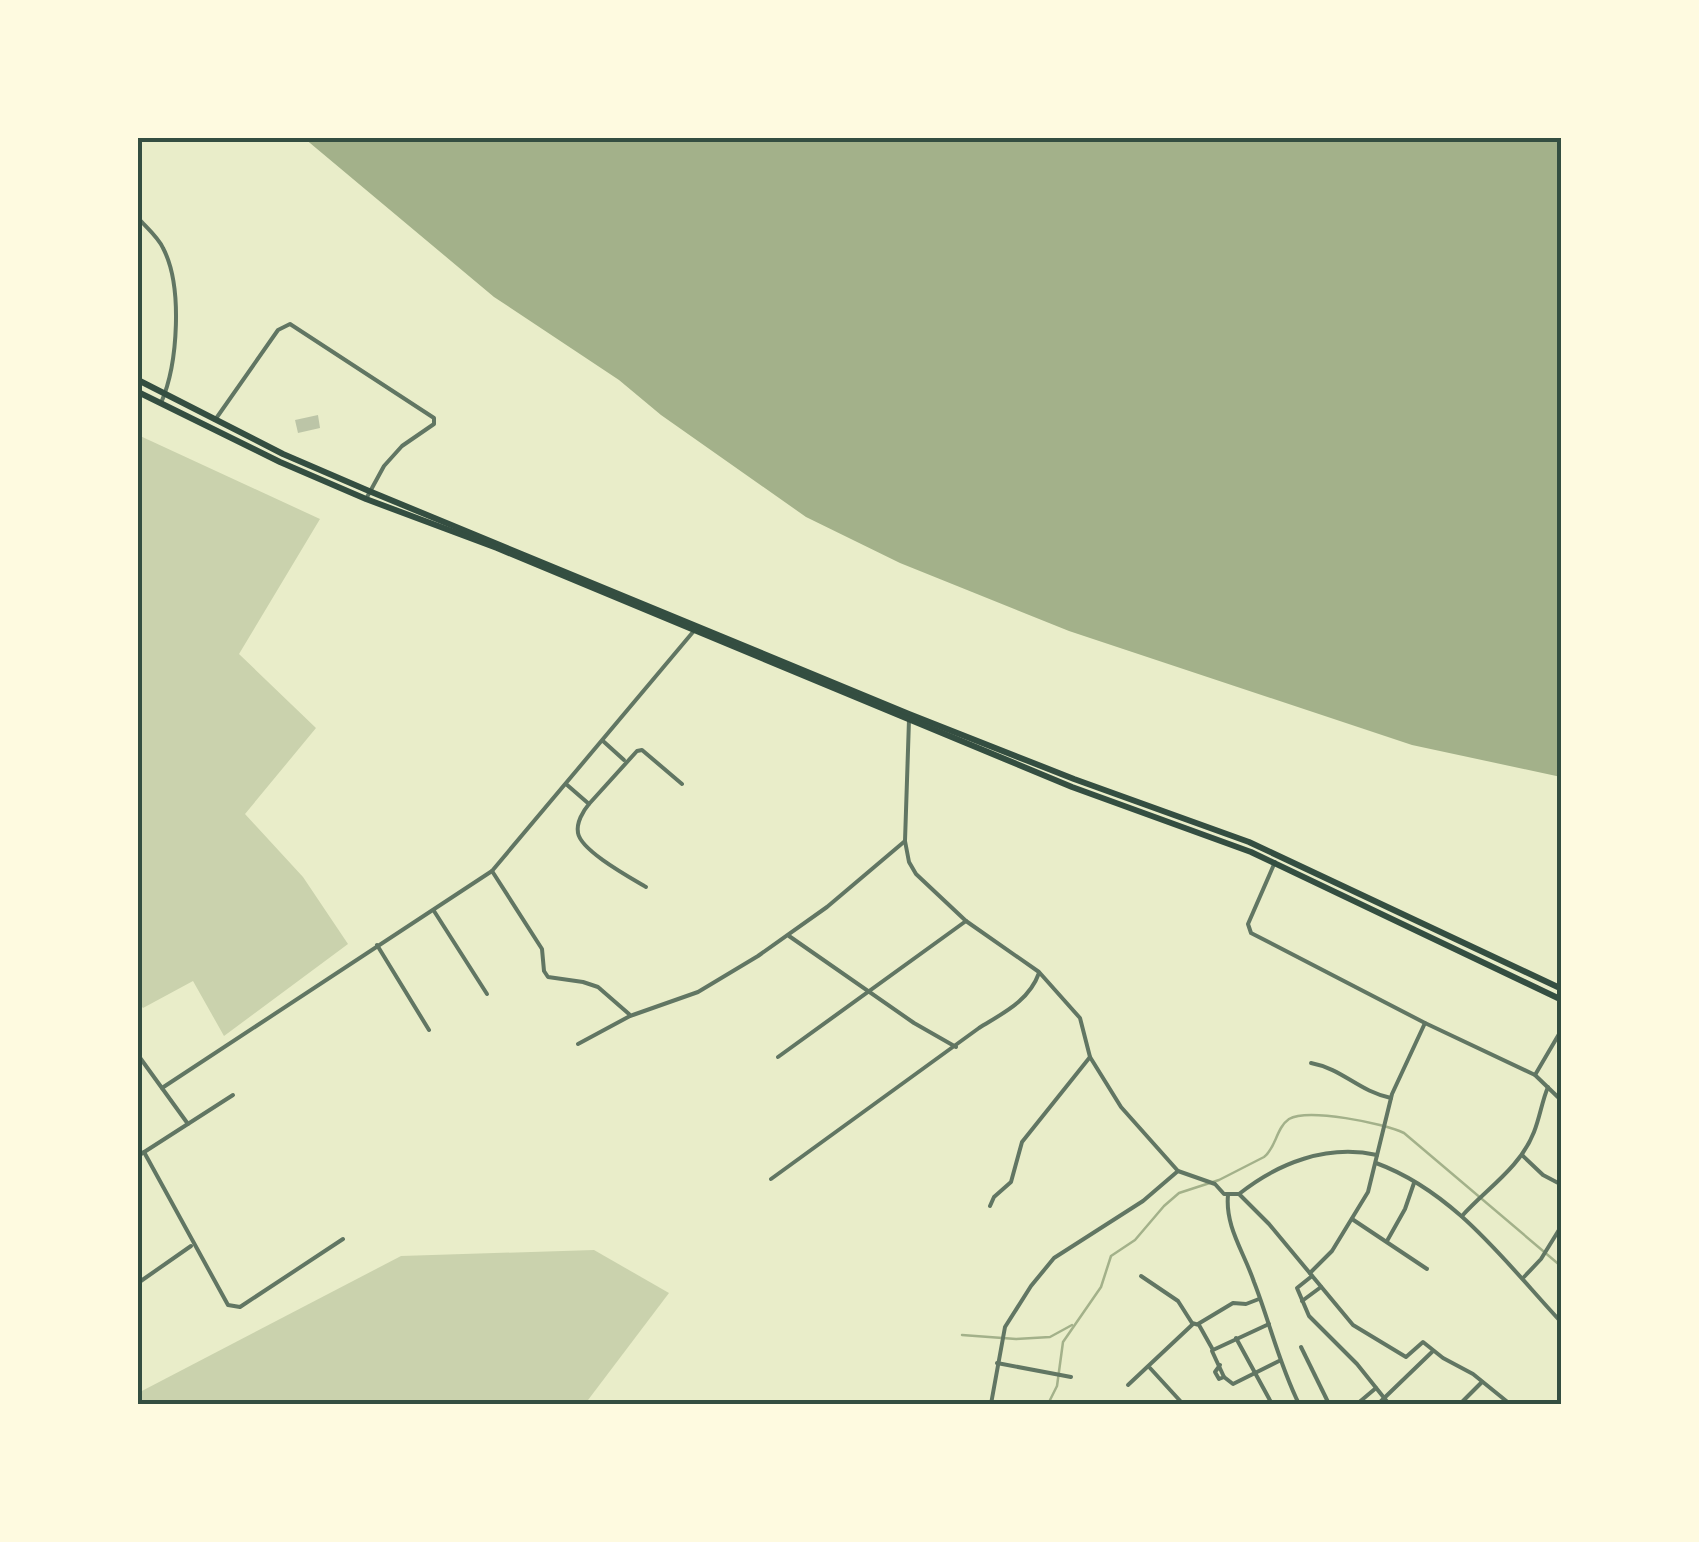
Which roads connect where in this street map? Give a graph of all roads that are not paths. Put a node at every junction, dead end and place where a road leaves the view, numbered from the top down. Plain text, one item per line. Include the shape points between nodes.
1 (138, 218) edge
2 (138, 380) edge
3 (138, 392) edge
4 (165, 394) junction
5 (161, 403) junction
6 (215, 420) junction
7 (368, 495) junction
8 (693, 632) junction
9 (909, 717) junction
10 (603, 742) junction
11 (624, 760) junction
12 (566, 784) junction
13 (682, 784) dead end
14 (589, 804) junction
15 (905, 841) junction
16 (1275, 862) junction
17 (492, 870) junction
18 (646, 888) dead end
19 (434, 911) junction
20 (966, 921) junction
21 (787, 936) junction
22 (377, 945) junction
23 (1039, 972) junction
24 (869, 990) junction
25 (1562, 990) edge
26 (487, 994) dead end
27 (1562, 1000) edge
28 (630, 1016) junction
29 (1424, 1023) junction
30 (429, 1030) dead end
31 (1562, 1030) edge
32 (578, 1044) dead end
33 (956, 1046) junction
34 (138, 1055) edge
35 (778, 1057) dead end
36 (1090, 1057) junction
37 (1311, 1064) dead end
38 (1535, 1075) junction
39 (1548, 1086) junction
40 (162, 1088) junction
41 (232, 1095) dead end
42 (1391, 1098) junction
43 (1562, 1101) edge
44 (188, 1124) junction
45 (144, 1152) junction
46 (1522, 1154) junction
47 (1377, 1155) junction
48 (138, 1156) edge
49 (1376, 1163) junction
50 (1178, 1171) junction
51 (772, 1180) dead end
52 (1414, 1183) junction
53 (1562, 1185) edge
54 (1228, 1194) junction
55 (1239, 1194) junction
56 (990, 1206) dead end
57 (1462, 1216) junction
58 (1352, 1219) junction
59 (1562, 1224) edge
60 (343, 1239) dead end
61 (1386, 1241) junction
62 (193, 1245) junction
63 (1428, 1269) dead end
64 (1311, 1275) junction
65 (1141, 1276) dead end
66 (1522, 1278) junction
67 (138, 1283) edge
68 (1321, 1287) junction
69 (1259, 1299) junction
70 (1302, 1302) junction
71 (1562, 1323) edge
72 (1196, 1324) junction
73 (1270, 1324) junction
74 (1236, 1337) junction
75 (1300, 1347) dead end
76 (1212, 1350) junction
77 (1434, 1350) junction
78 (1279, 1361) junction
79 (997, 1363) junction
80 (1149, 1368) junction
81 (1254, 1373) junction
82 (1072, 1377) dead end
83 (1482, 1382) junction
84 (1128, 1385) dead end
85 (1376, 1388) junction
86 (1387, 1402) edge
87 (991, 1404) edge
88 (1183, 1404) edge
89 (1272, 1404) edge
90 (1299, 1404) edge
91 (1329, 1404) edge
92 (1356, 1404) edge
93 (1378, 1404) edge
94 (1460, 1404) edge
95 (1510, 1404) edge

1 - 4 street via 162,246 174,280
2 - 4 main road
3 - 5 main road
4 - 5 street
4 - 6 main road
5 - 7 main road via 280,462
6 - 7 main road
6 - 7 street via 278,330 290,324 434,418 384,466
7 - 8 main road
7 - 9 main road
8 - 9 main road
8 - 10 street
9 - 15 street
9 - 16 main road via 1072,787
9 - 25 main road via 1249,842
10 - 11 street
10 - 12 street
11 - 13 street via 642,750
11 - 14 street
12 - 14 street
12 - 17 street
14 - 18 street via 578,826 581,840
15 - 20 street via 916,874
15 - 21 street
16 - 27 main road
16 - 29 street via 1248,924 1251,933
17 - 19 street
17 - 28 street via 542,949 548,978 598,988
19 - 22 street
19 - 26 street
20 - 23 street
20 - 24 street
21 - 24 street
21 - 28 street via 698,992
22 - 30 street
22 - 40 street
23 - 33 street via 1012,1008
23 - 36 street via 1080,1018
24 - 33 street
24 - 35 street
28 - 32 street
29 - 38 street
29 - 42 street
31 - 38 street
33 - 51 street
34 - 40 street
36 - 50 street via 1121,1107
36 - 56 street via 1022,1142 1011,1182
37 - 42 street
38 - 39 street
39 - 43 street
39 - 46 street
40 - 44 street
41 - 44 street
42 - 47 street
44 - 45 street
45 - 48 street
45 - 62 street
46 - 53 street
46 - 57 street
47 - 49 street
47 - 55 street via 1350,1150 1309,1158
49 - 52 street
49 - 58 street
50 - 54 street
50 - 79 street via 1054,1258 1004,1333
52 - 57 street
52 - 61 street
54 - 55 street
54 - 69 street via 1233,1237
55 - 64 street
57 - 66 street
58 - 61 street
58 - 64 street
59 - 66 street
60 - 62 street via 240,1307 228,1305
61 - 63 street
62 - 67 street
64 - 68 street
64 - 70 street via 1297,1288
65 - 72 street via 1178,1301
66 - 71 street
68 - 70 street
68 - 77 street via 1353,1325 1384,1345 1406,1357 1422,1342
69 - 72 street via 1233,1303
69 - 73 street
70 - 85 street
72 - 76 street
72 - 80 street
73 - 74 street
73 - 78 street
74 - 76 street
74 - 81 street
75 - 91 street
76 - 81 street via 1233,1384
77 - 83 street
77 - 86 street
78 - 81 street
78 - 90 street
79 - 82 street
79 - 87 street
80 - 84 street
80 - 88 street
81 - 89 street
83 - 94 street
83 - 95 street
85 - 86 street
85 - 92 street
86 - 93 street

